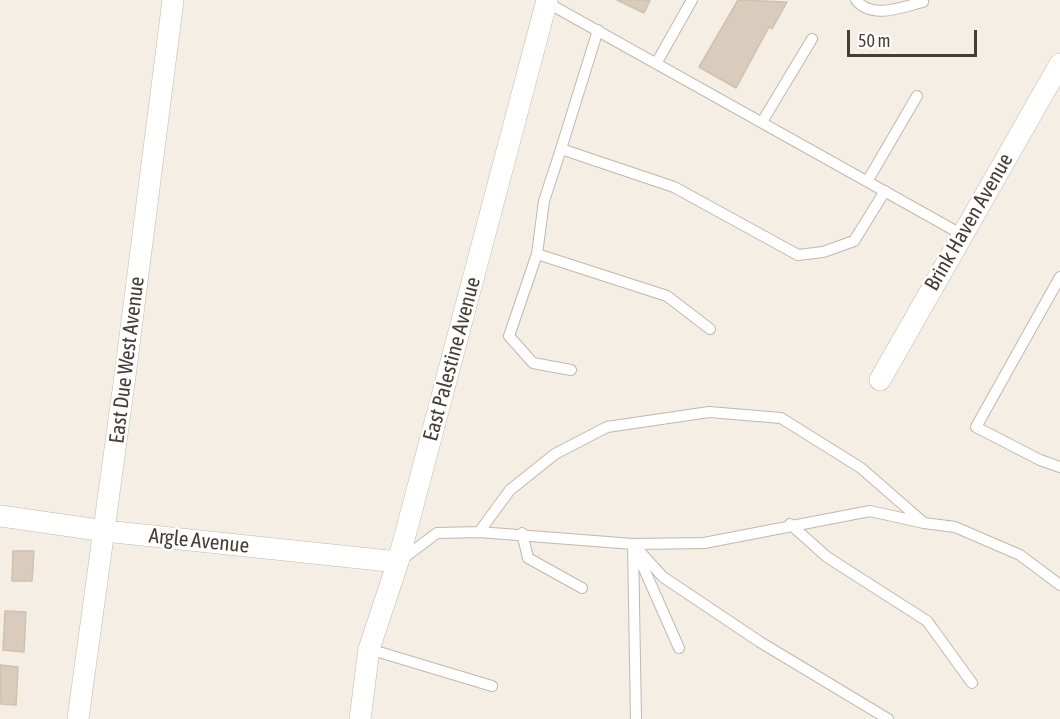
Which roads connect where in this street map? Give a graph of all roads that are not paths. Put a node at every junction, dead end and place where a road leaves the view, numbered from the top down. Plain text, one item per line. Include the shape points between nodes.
1 (172, 0) edge
2 (692, 0) edge
3 (856, 0) edge
4 (546, 1) edge
5 (923, 2) dead end
6 (598, 30) junction
7 (812, 39) dead end
8 (657, 62) junction
9 (1060, 64) edge
10 (917, 96) dead end
11 (762, 122) junction
12 (561, 149) junction
13 (868, 180) junction
14 (885, 191) junction
15 (961, 234) junction
16 (537, 254) junction
17 (1060, 277) edge
18 (710, 329) dead end
19 (570, 370) dead end
20 (880, 380) dead end
21 (1060, 467) edge
22 (0, 516) edge
23 (924, 523) junction
24 (790, 524) junction
25 (105, 531) junction
26 (479, 532) junction
27 (522, 533) junction
28 (633, 544) junction
29 (398, 562) junction
30 (1060, 585) edge
31 (582, 588) dead end
32 (679, 648) dead end
33 (369, 649) junction
34 (972, 683) dead end
35 (492, 686) dead end
36 (78, 719) edge
37 (360, 719) edge
38 (636, 719) edge
39 (888, 719) edge

1 - 25 street, East Due West Avenue
2 - 8 lane
3 - 5 lane via 869,10 883,11
4 - 6 lane
4 - 29 street, East Palestine Avenue
6 - 8 lane
6 - 12 lane
7 - 11 lane
8 - 11 lane
9 - 15 street, Brink Haven Avenue
10 - 13 lane
11 - 13 lane
12 - 14 lane via 674,187 798,255 823,252 854,241
12 - 16 lane via 544,201
13 - 14 lane
14 - 15 lane
15 - 20 street, Brink Haven Avenue
16 - 18 lane via 667,296
16 - 19 lane via 509,336 533,363
17 - 21 lane via 976,427
22 - 25 street, Argle Avenue
23 - 24 lane via 870,511
23 - 26 lane via 861,468 782,418 709,412 607,427 555,454 510,490
23 - 30 lane via 955,527 1020,555
24 - 28 lane via 704,543
24 - 34 lane via 827,556 927,621
25 - 29 street, Argle Avenue
25 - 36 street, East Due West Avenue
26 - 27 lane
26 - 29 lane via 436,533
27 - 28 lane
27 - 31 lane via 528,558
28 - 32 lane
28 - 38 lane
28 - 39 lane via 663,577 760,642
29 - 33 street, East Palestine Avenue
33 - 35 lane
33 - 37 street, East Palestine Avenue

